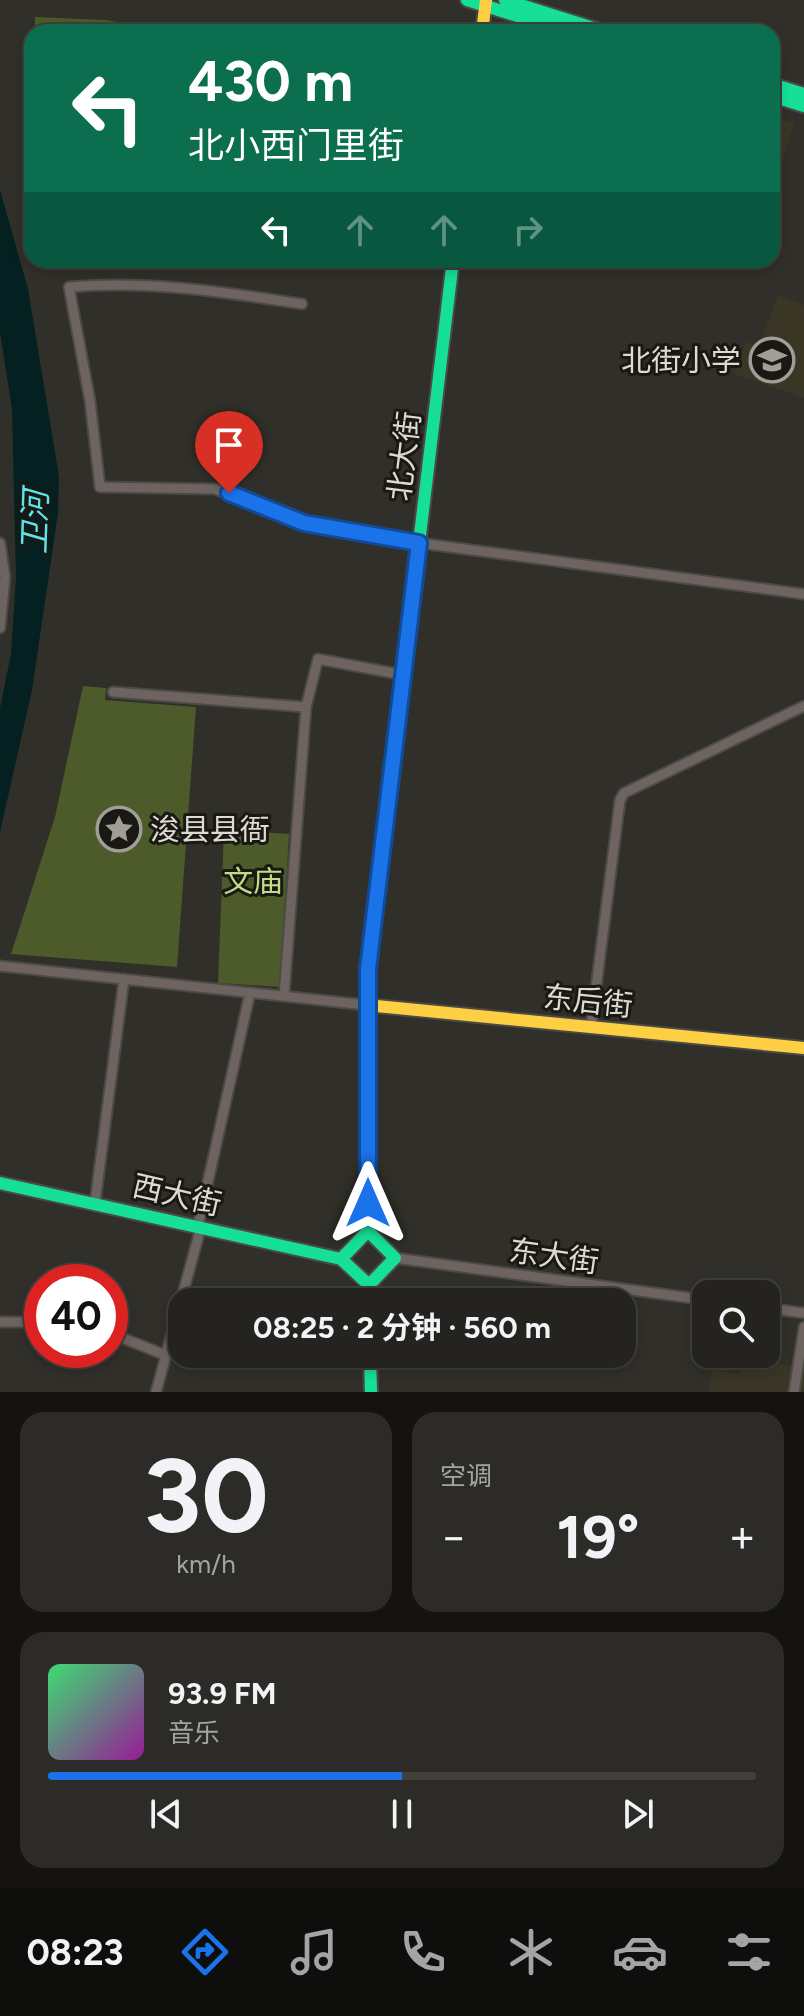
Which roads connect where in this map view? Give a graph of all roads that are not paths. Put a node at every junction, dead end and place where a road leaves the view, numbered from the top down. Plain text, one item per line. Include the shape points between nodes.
1 (467, 0) edge
2 (505, 0) edge
3 (485, 3) edge
4 (483, 24) edge
5 (545, 24) edge
6 (581, 24) edge
7 (780, 86) edge
8 (804, 94) edge
9 (780, 98) edge
10 (804, 106) edge
11 (452, 268) edge
12 (302, 304) dead end
13 (0, 543) edge
14 (419, 543) junction
15 (804, 594) edge
16 (0, 628) edge
17 (404, 675) junction
18 (113, 692) dead end
19 (804, 706) edge
20 (306, 707) junction
21 (0, 966) edge
22 (124, 979) junction
23 (250, 993) junction
24 (284, 996) junction
25 (366, 1005) junction
26 (591, 1027) junction
27 (804, 1048) edge
28 (0, 1183) edge
29 (95, 1203) junction
30 (199, 1227) junction
31 (368, 1231) junction
32 (395, 1258) junction
33 (341, 1259) junction
34 (369, 1285) joint
35 (692, 1298) edge
36 (780, 1310) edge
37 (804, 1313) edge
38 (0, 1322) edge
39 (24, 1322) edge
40 (804, 1327) edge
41 (128, 1340) edge
42 (165, 1355) junction
43 (370, 1368) edge
44 (156, 1392) edge
45 (371, 1392) edge
46 (794, 1392) edge

1 - 3 street
2 - 6 street
3 - 4 street
3 - 5 street
7 - 8 street
9 - 10 street
11 - 14 street, 北大街
12 - 14 street via 183,285 69,287 100,487 215,489 304,523
13 - 16 street via 5,577
14 - 15 street
14 - 17 street, 北大街
17 - 20 street via 318,659
17 - 25 street, 北大街
18 - 20 street
19 - 26 street via 624,793
20 - 24 street
21 - 22 street
22 - 23 street
22 - 29 street
23 - 24 street
23 - 30 street
24 - 25 street
25 - 26 street, 东后街
25 - 31 street, 北大街
26 - 27 street, 东后街
28 - 29 street, 西大街
29 - 30 street, 西大街
30 - 33 street, 西大街
30 - 42 street
31 - 32 street
31 - 33 street
32 - 34 street
32 - 35 street, 东大街
33 - 34 street
36 - 37 street
38 - 39 street
40 - 46 street
41 - 42 street
42 - 44 street
43 - 45 street

